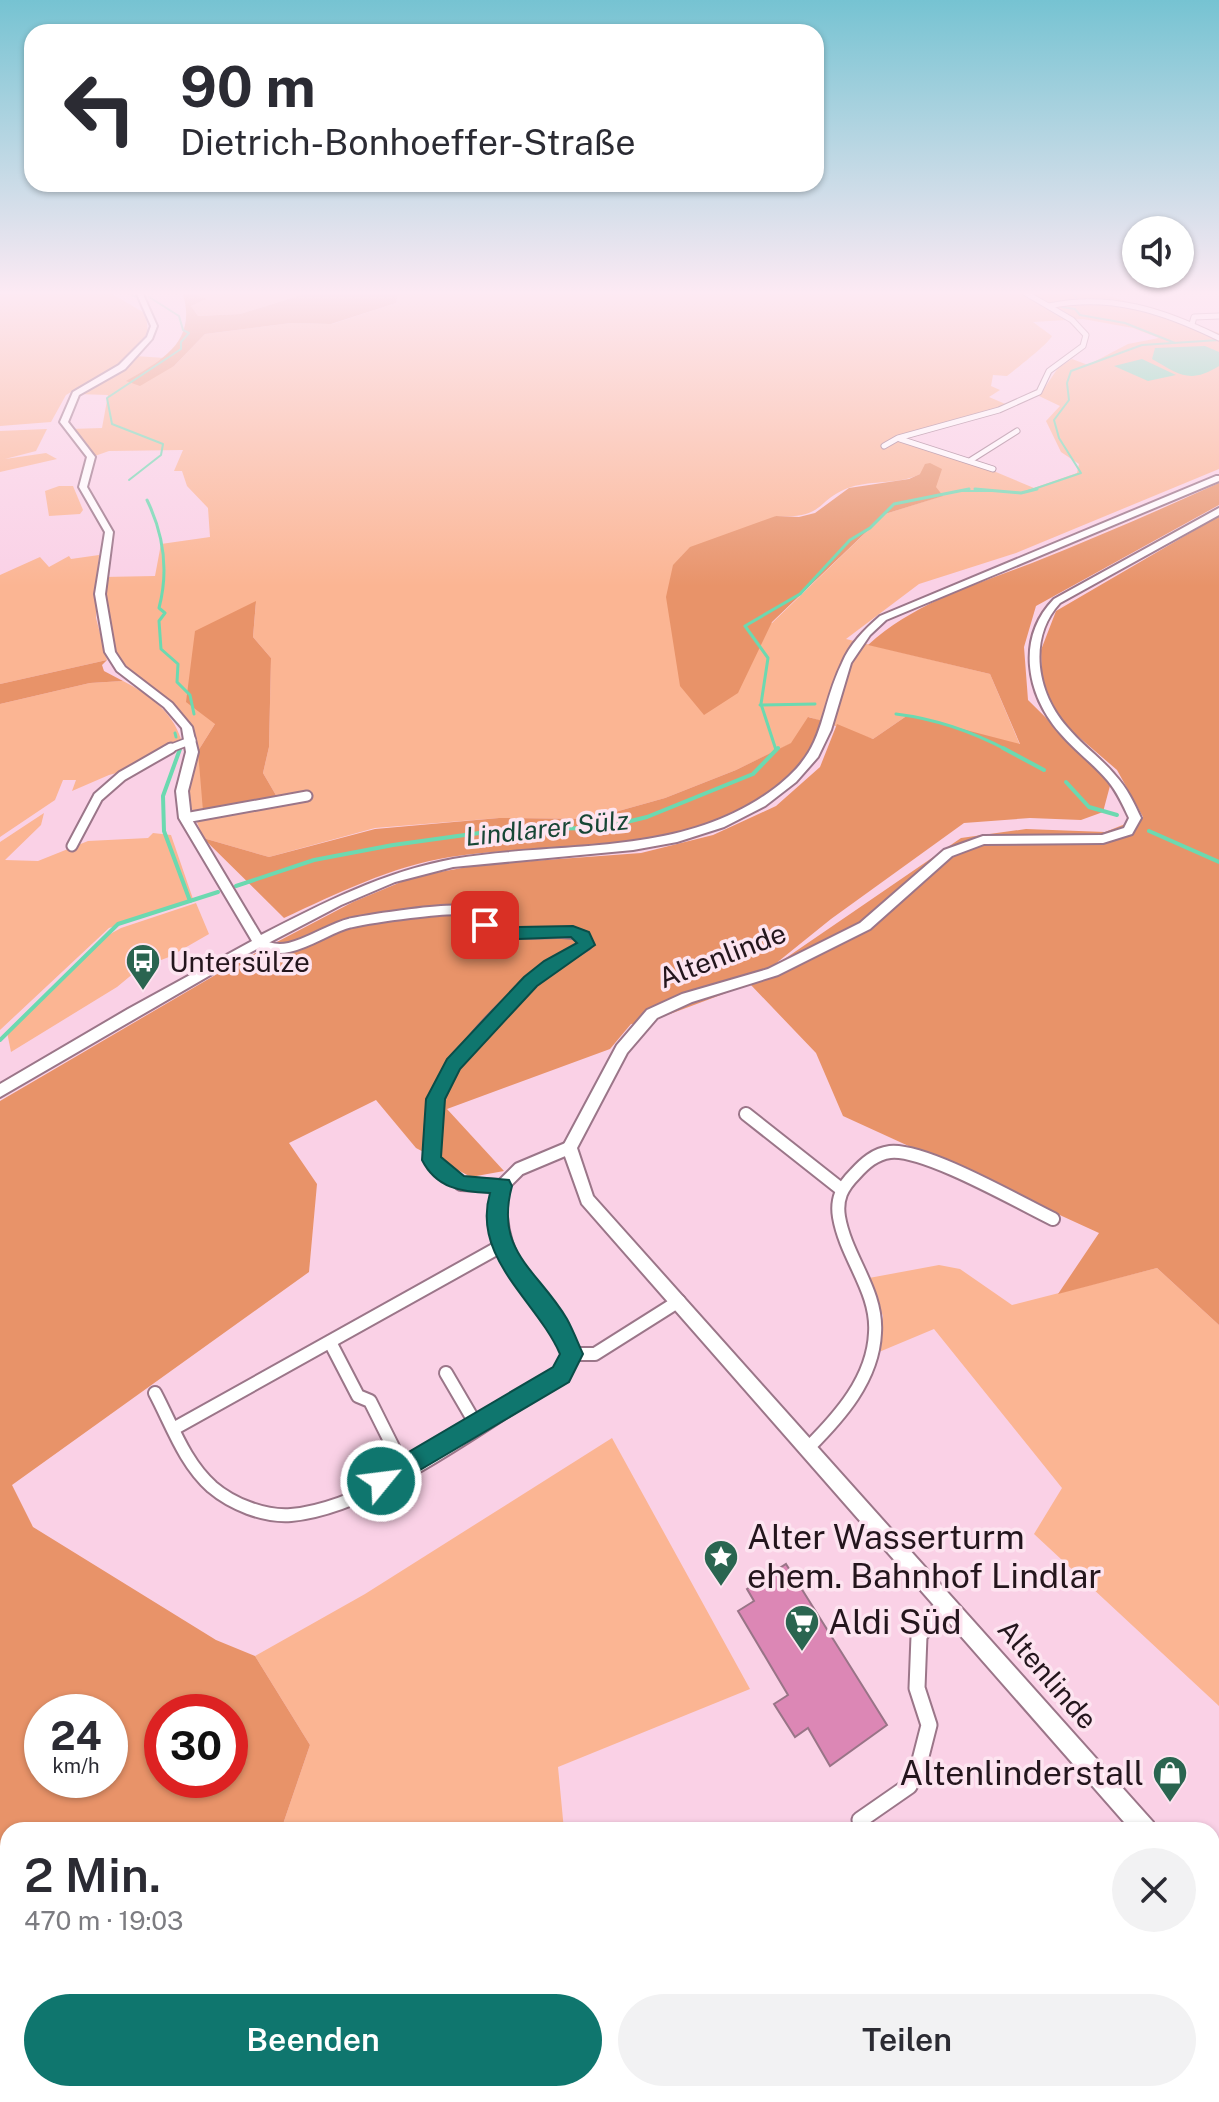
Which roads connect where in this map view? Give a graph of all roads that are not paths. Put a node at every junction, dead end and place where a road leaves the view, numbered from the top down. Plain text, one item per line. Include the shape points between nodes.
1 (83, 390) edge
2 (1040, 390) edge
3 (1017, 431) dead end
4 (898, 438) junction
5 (884, 446) dead end
6 (971, 460) junction
7 (993, 469) dead end
8 (1219, 478) edge
9 (1219, 511) edge
10 (192, 740) junction
11 (307, 796) dead end
12 (185, 818) junction
13 (72, 846) dead end
14 (259, 942) junction
15 (0, 1091) edge
16 (746, 1114) dead end
17 (569, 1148) junction
18 (502, 1186) junction
19 (841, 1189) junction
20 (1053, 1219) dead end
21 (503, 1245) junction
22 (679, 1301) junction
23 (330, 1342) junction
24 (572, 1354) junction
25 (446, 1373) dead end
26 (155, 1393) dead end
27 (477, 1426) junction
28 (175, 1428) junction
29 (809, 1447) junction
30 (404, 1469) junction
31 (946, 1602) junction
32 (860, 1820) dead end
33 (1138, 1822) edge

1 - 10 street via 74,396 64,422 89,453 83,487 109,532 100,594 110,652 121,669 177,714
2 - 4 street via 999,410
3 - 6 street
4 - 5 street
4 - 6 street
6 - 7 street
8 - 14 street via 906,607 873,626 850,649 817,750 802,771 741,814 647,846 477,860 408,874 361,890
9 - 17 street, Altenlinde via 1057,601 1043,614 1033,651 1036,688 1052,720 1129,799 1135,818 1128,831 1103,839 983,840 948,853 865,926 773,972 652,1014 622,1049
10 - 12 street via 182,791
10 - 13 street via 174,744 111,785 91,804 84,830
11 - 12 street
12 - 14 street
14 - 15 street
14 - 18 street via 276,950 349,923 448,910 465,910 496,929 562,930 583,936 586,945 530,981 473,1041 453,1064 436,1099 431,1160 461,1184
16 - 19 street
17 - 18 street via 519,1169
17 - 22 street, Altenlinde via 587,1199
18 - 21 street via 497,1212
19 - 20 street via 868,1159 900,1151
19 - 29 street via 842,1229 875,1315 871,1356 860,1385
21 - 23 street
21 - 24 street
22 - 24 street via 595,1354
22 - 29 street, Altenlinde
23 - 28 street
23 - 30 street via 358,1396 370,1401
24 - 27 street via 561,1375
25 - 27 street
26 - 28 street
27 - 30 street
28 - 30 street via 184,1451 211,1486 245,1507 275,1513 335,1507
29 - 31 street, Altenlinde
31 - 32 street via 919,1636 917,1688 929,1725 917,1772 909,1786
31 - 33 street, Altenlinde

